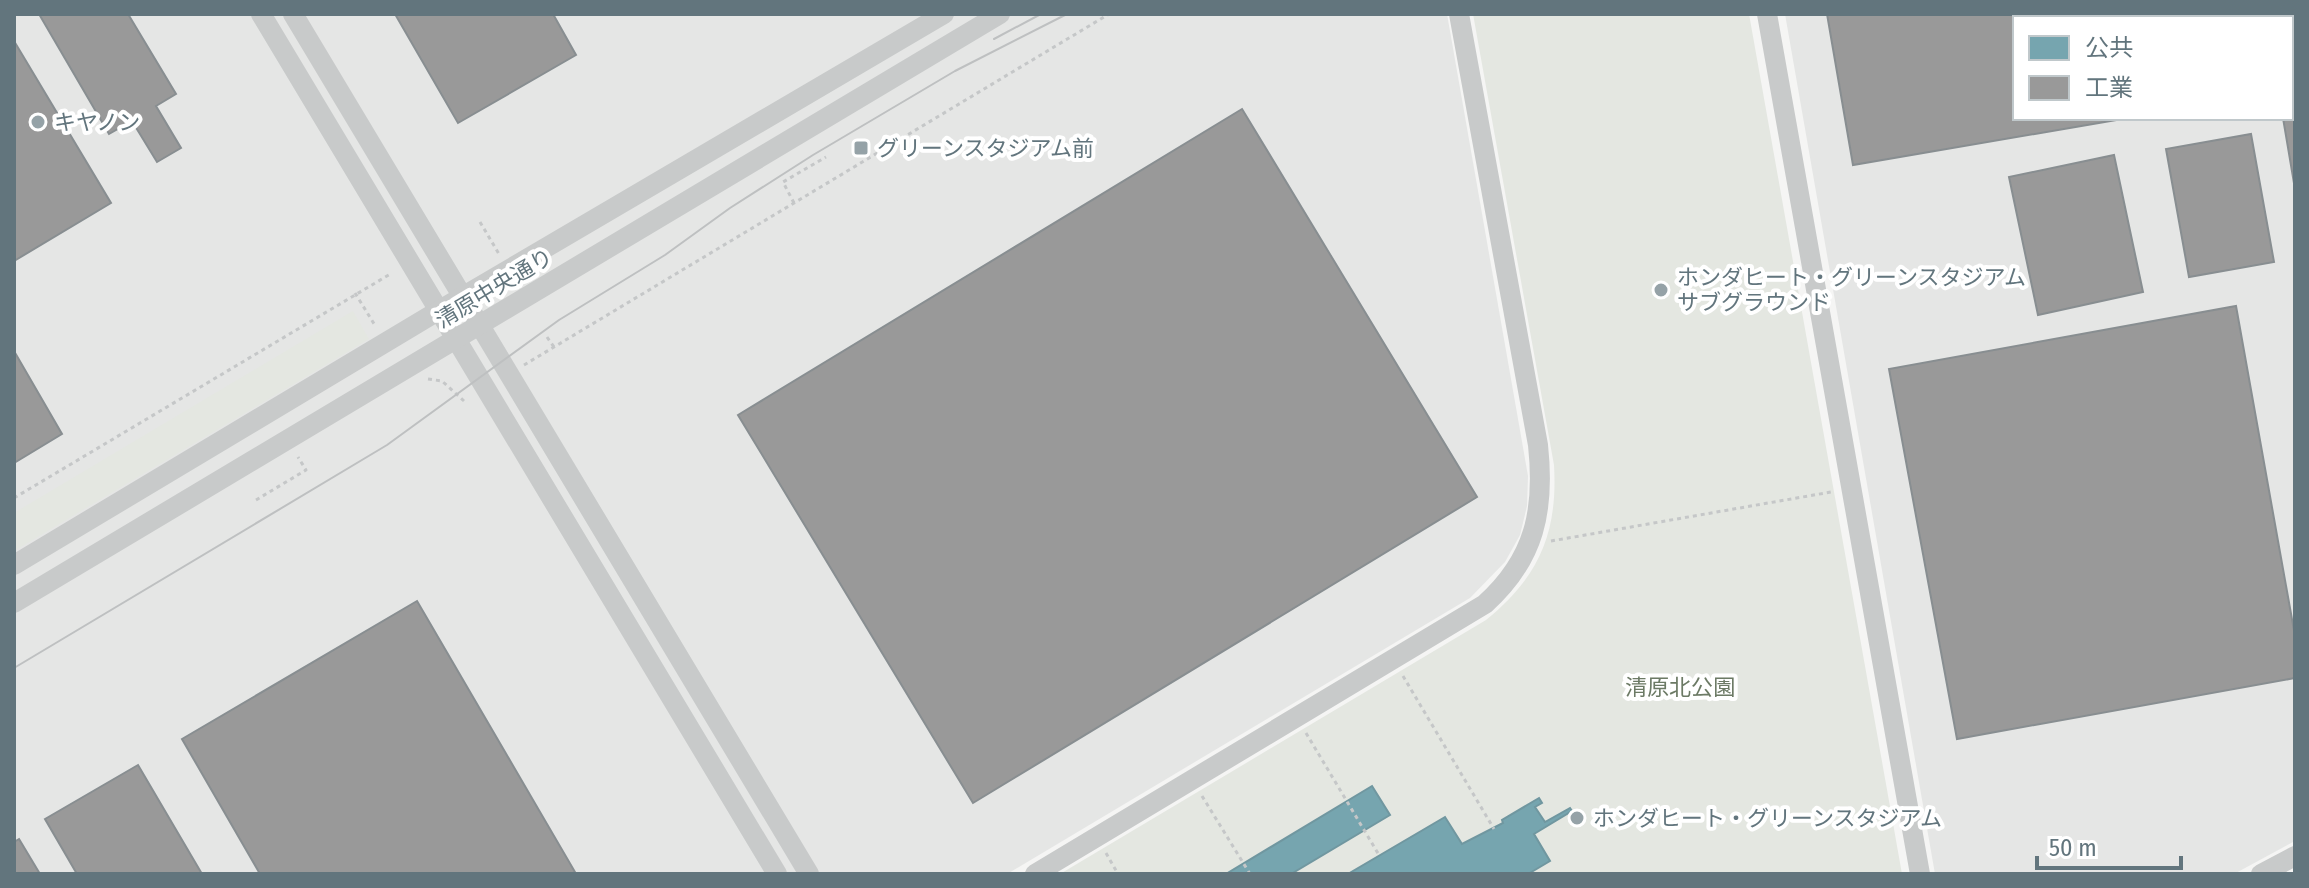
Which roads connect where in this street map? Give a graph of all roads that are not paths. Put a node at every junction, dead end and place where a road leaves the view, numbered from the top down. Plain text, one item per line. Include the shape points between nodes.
1 (261, 14) edge
2 (293, 14) edge
3 (944, 14) edge
4 (1000, 14) edge
5 (1459, 14) edge
6 (1767, 14) edge
7 (463, 296) junction
8 (438, 311) junction
9 (479, 324) junction
10 (455, 339) junction
11 (14, 565) edge
12 (14, 603) edge
13 (2295, 856) edge
14 (777, 874) edge
15 (809, 874) edge
16 (1035, 874) edge
17 (1920, 874) edge
18 (2261, 874) edge

1 - 8 street
2 - 7 street
3 - 7 street, 清原中央通り
4 - 9 street, 清原中央通り
5 - 16 street via 1538,445 1541,500 1526,552 1485,604
6 - 17 street
7 - 8 street, 清原中央通り
7 - 9 street
8 - 10 street
8 - 11 street, 清原中央通り
9 - 10 street, 清原中央通り
9 - 15 street
10 - 12 street, 清原中央通り
10 - 14 street
13 - 18 street

